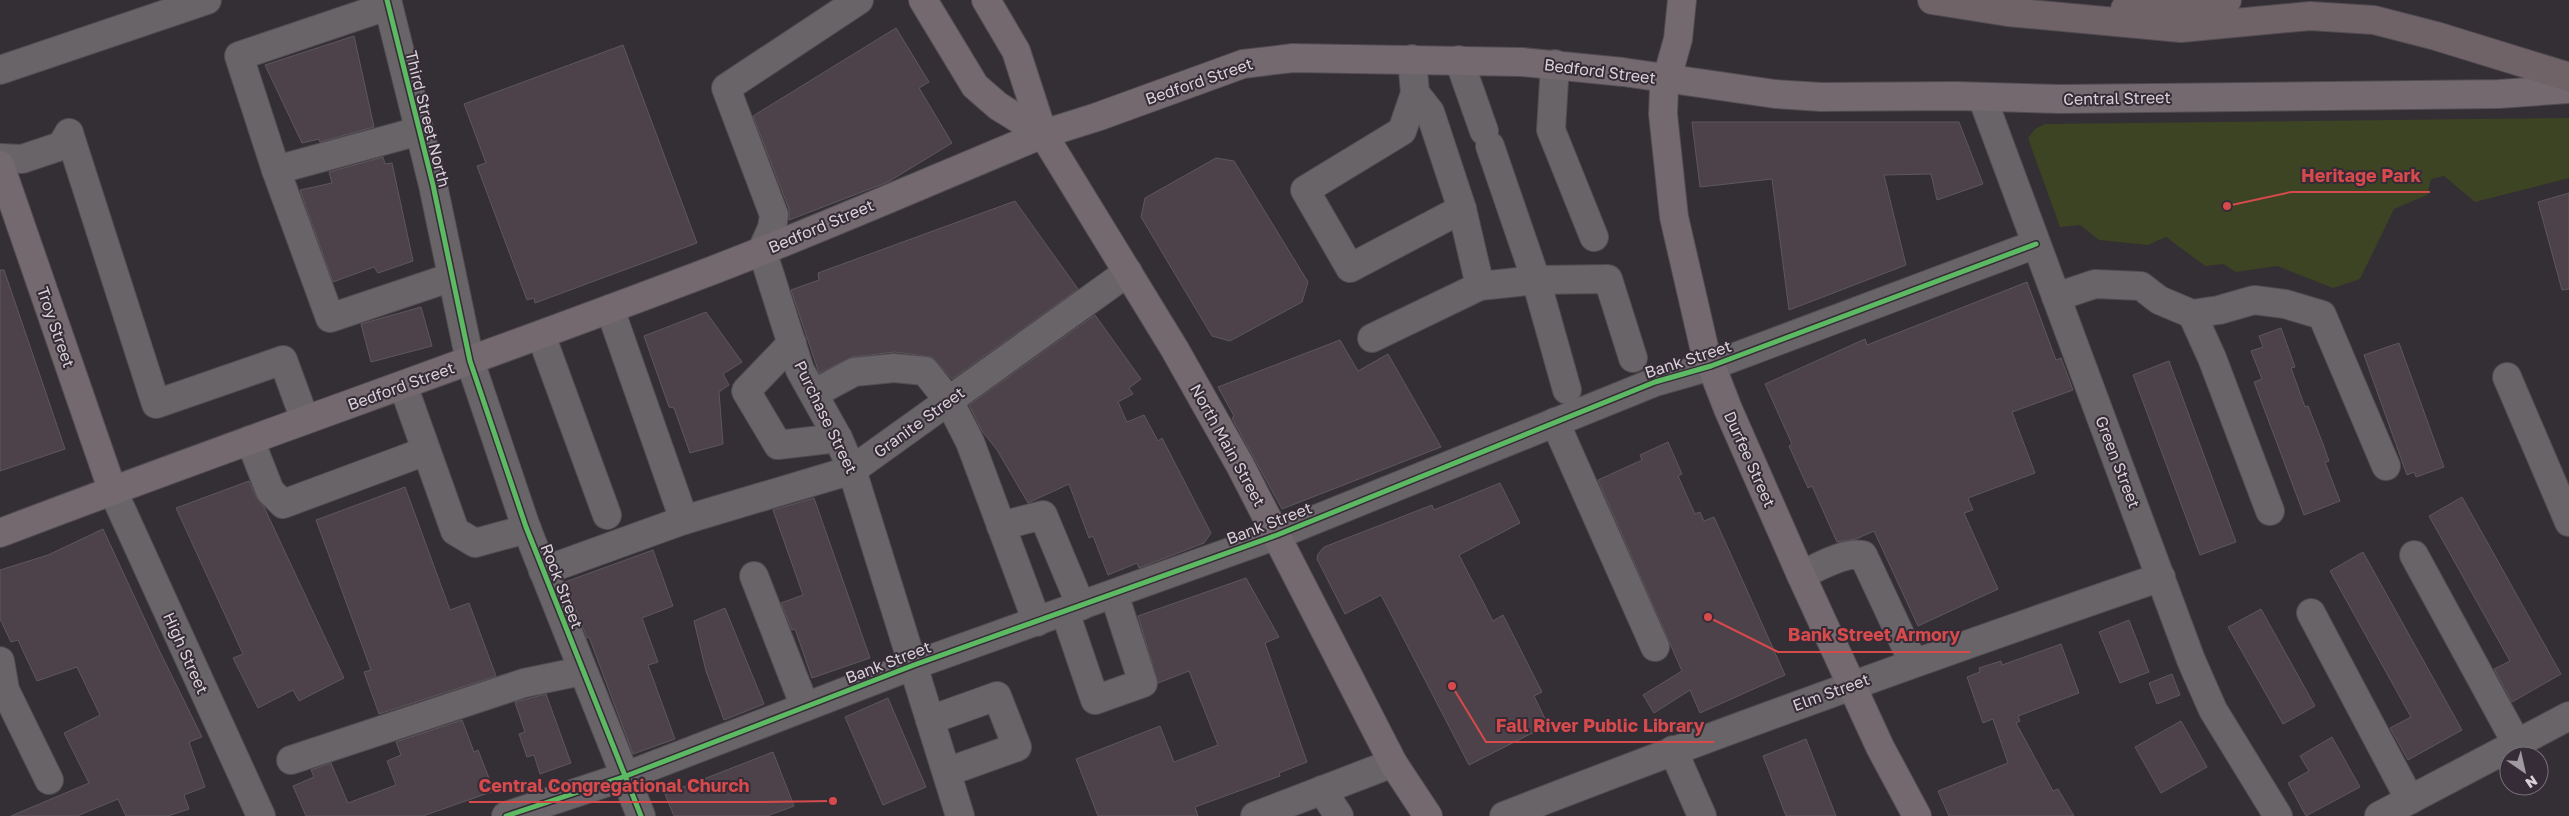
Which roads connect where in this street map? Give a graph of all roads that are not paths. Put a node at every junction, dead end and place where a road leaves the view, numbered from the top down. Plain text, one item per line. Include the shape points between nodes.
1 (207, 0) edge
2 (859, 0) edge
3 (923, 0) edge
4 (986, 0) edge
5 (1682, 0) edge
6 (1932, 0) edge
7 (2227, 0) edge
8 (387, 3) edge
9 (2048, 14) junction
10 (1412, 59) junction
11 (1459, 60) junction
12 (1556, 64) junction
13 (0, 70) edge
14 (2569, 77) edge
15 (1666, 79) junction
16 (2569, 89) edge
17 (1415, 93) junction
18 (1982, 97) junction
19 (419, 132) junction
20 (1043, 134) junction
21 (0, 157) edge
22 (0, 165) edge
23 (276, 170) junction
24 (1462, 210) junction
25 (1594, 237) dead end
26 (2036, 244) junction
27 (762, 250) junction
28 (1128, 272) junction
29 (452, 278) junction
30 (1536, 280) junction
31 (1480, 286) junction
32 (2056, 297) junction
33 (610, 309) junction
34 (2192, 314) junction
35 (541, 335) junction
36 (1372, 338) dead end
37 (792, 343) junction
38 (1634, 358) dead end
39 (470, 361) junction
40 (1711, 366) junction
41 (2507, 377) dead end
42 (403, 385) junction
43 (1567, 390) dead end
44 (814, 393) junction
45 (949, 401) junction
46 (305, 420) junction
47 (1555, 422) junction
48 (838, 438) junction
49 (250, 440) junction
50 (426, 451) junction
51 (2386, 466) dead end
52 (852, 470) junction
53 (112, 489) junction
54 (2270, 511) dead end
55 (607, 515) dead end
56 (684, 520) junction
57 (2569, 522) edge
58 (1001, 526) junction
59 (527, 528) junction
60 (0, 533) edge
61 (1277, 535) junction
62 (2414, 556) dead end
63 (543, 571) junction
64 (1801, 575) junction
65 (754, 576) dead end
66 (2161, 577) junction
67 (1114, 594) junction
68 (1073, 609) junction
69 (2310, 613) dead end
70 (1037, 622) junction
71 (1655, 647) dead end
72 (0, 661) edge
73 (1913, 662) junction
74 (914, 665) junction
75 (582, 671) junction
76 (1852, 685) junction
77 (805, 707) junction
78 (2569, 716) edge
79 (930, 720) junction
80 (2517, 744) junction
81 (1673, 750) junction
82 (291, 760) dead end
83 (1393, 764) junction
84 (946, 772) junction
85 (626, 776) junction
86 (49, 780) dead end
87 (1322, 790) junction
88 (551, 809) edge
89 (2397, 810) edge
90 (261, 816) edge
91 (506, 816) edge
92 (641, 816) edge
93 (960, 816) edge
94 (1255, 816) edge
95 (1339, 816) edge
96 (1428, 816) edge
97 (1504, 816) edge
98 (1702, 816) edge
99 (1917, 816) edge
100 (2278, 816) edge

1 - 13 street
2 - 27 street via 726,88 774,215
3 - 20 main road via 975,86 998,106
4 - 20 main road via 1016,50
5 - 15 main road, Durfee Street via 1678,39
6 - 9 highway via 2008,12
7 - 9 highway
8 - 19 street, Third Street North
8 - 23 street via 239,56
9 - 14 highway via 2181,28 2310,16 2374,20
10 - 11 main road, Bedford Street
10 - 17 street
10 - 20 main road, Bedford Street via 1309,57 1260,60 1216,72
11 - 12 main road, Bedford Street
11 - 30 street
12 - 15 main road, Bedford Street
12 - 25 street via 1551,130
15 - 18 main road, Central Street via 1821,97
15 - 40 main road, Durfee Street via 1663,114 1674,217 1697,322
16 - 18 main road, Central Street via 2499,94
17 - 24 street via 1430,112
17 - 24 street via 1402,131 1305,190 1350,268
18 - 26 street, Green Street
19 - 23 street
19 - 29 street, Third Street North
20 - 27 main road, Bedford Street
20 - 28 main road, North Main Street
21 - 46 street via 18,143 58,130 69,133 156,404 283,360
22 - 53 main road, Troy Street
23 - 29 street via 330,318
24 - 31 street
26 - 32 street, Green Street
26 - 40 street, Bank Street
27 - 33 main road, Bedford Street
27 - 37 street, Purchase Street
28 - 45 street, Granite Street
28 - 61 main road, North Main Street via 1236,457
29 - 39 street, Third Street North
30 - 31 street
30 - 38 street via 1608,279
30 - 43 street
31 - 36 street
32 - 34 street via 2095,284 2141,286 2159,300
32 - 66 street, Green Street
33 - 35 main road, Bedford Street
33 - 56 street
34 - 51 street via 2254,300 2322,314
34 - 54 street
35 - 39 main road, Bedford Street
35 - 55 street
37 - 44 street, Purchase Street via 800,370
37 - 48 street via 746,391 778,445
39 - 42 main road, Bedford Street
39 - 59 street, Rock Street
40 - 47 street, Bank Street via 1655,382
40 - 64 main road, Durfee Street
41 - 57 street
42 - 46 main road, Bedford Street
42 - 50 street
44 - 45 street via 854,372 894,368 925,371
44 - 48 street, Purchase Street
45 - 52 street, Granite Street
45 - 58 street via 970,442
46 - 49 main road, Bedford Street
47 - 61 street, Bank Street
47 - 71 street
48 - 52 street, Purchase Street
49 - 50 street via 270,491 283,504
49 - 53 main road, Bedford Street
50 - 59 street via 455,531 475,542
52 - 56 street, Granite Street
52 - 74 street, Purchase Street
53 - 60 main road, Bedford Street
53 - 90 street, High Street
56 - 63 street, Granite Street
58 - 68 street via 1043,516
58 - 70 street
59 - 63 street, Rock Street
61 - 67 street, Bank Street
61 - 83 main road, North Main Street
62 - 80 street
63 - 75 street, Rock Street
64 - 73 street via 1843,557 1863,555
64 - 76 main road, Durfee Street
65 - 77 street
66 - 73 street, Elm Street
66 - 100 street, Green Street via 2212,710
67 - 68 street, Bank Street
67 - 68 street via 1144,682 1095,700
68 - 70 street, Bank Street
69 - 89 street
70 - 74 street, Bank Street
72 - 86 street via 4,690
73 - 76 street, Elm Street
74 - 77 street, Bank Street
74 - 79 street, Purchase Street
75 - 82 street via 524,683
75 - 85 street, Rock Street
76 - 81 street, Elm Street
76 - 99 main road, Durfee Street
77 - 85 street, Bank Street
78 - 80 street
79 - 84 street, Purchase Street
79 - 84 street via 997,696 1017,747
80 - 89 street
81 - 97 street, Elm Street
81 - 98 street
83 - 87 street
83 - 96 main road, North Main Street
84 - 93 street, Purchase Street
85 - 88 street, Bank Street
85 - 92 street, Rock Street
87 - 94 street
87 - 95 street
88 - 91 street, Bank Street

